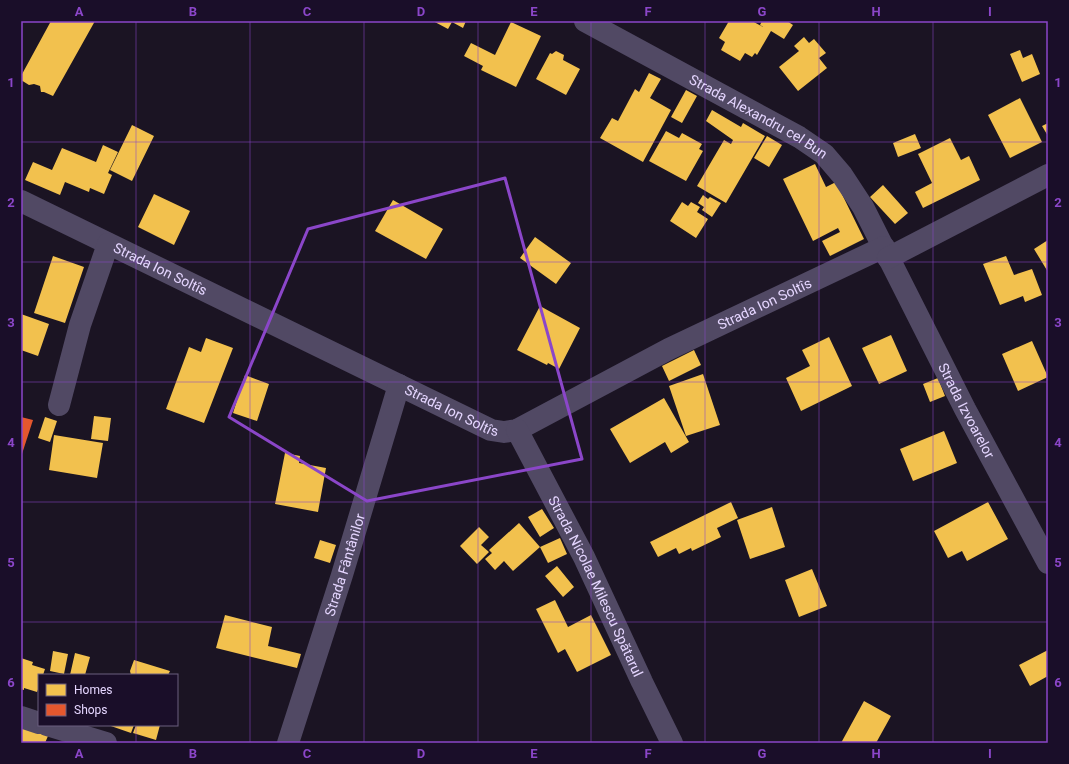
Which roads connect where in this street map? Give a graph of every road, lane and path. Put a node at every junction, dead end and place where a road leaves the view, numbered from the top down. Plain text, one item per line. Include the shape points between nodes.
1 (585, 21) edge
2 (1048, 175) edge
3 (21, 201) edge
4 (108, 244) junction
5 (886, 252) junction
6 (399, 385) junction
7 (59, 405) dead end
8 (517, 430) junction
9 (1048, 563) edge
10 (21, 717) edge
11 (38, 723) edge
12 (50, 726) edge
13 (106, 743) edge
14 (288, 743) edge
15 (672, 743) edge

1 - 5 street, Strada Alexandru cel Bun via 799,137 824,154 842,175 863,207
2 - 5 street, Strada Ion Soltîs
3 - 4 street, Strada Ion Soltîs
4 - 6 street, Strada Ion Soltîs
4 - 7 street via 80,325
5 - 8 street, Strada Ion Soltîs via 669,349
5 - 9 street, Strada Izvoarelor via 965,409
6 - 8 street, Strada Ion Soltîs via 491,430
6 - 14 street, Strada Fântânilor
8 - 15 street, Strada Nicolae Milescu Spătarul via 584,557
10 - 11 street
12 - 13 street

